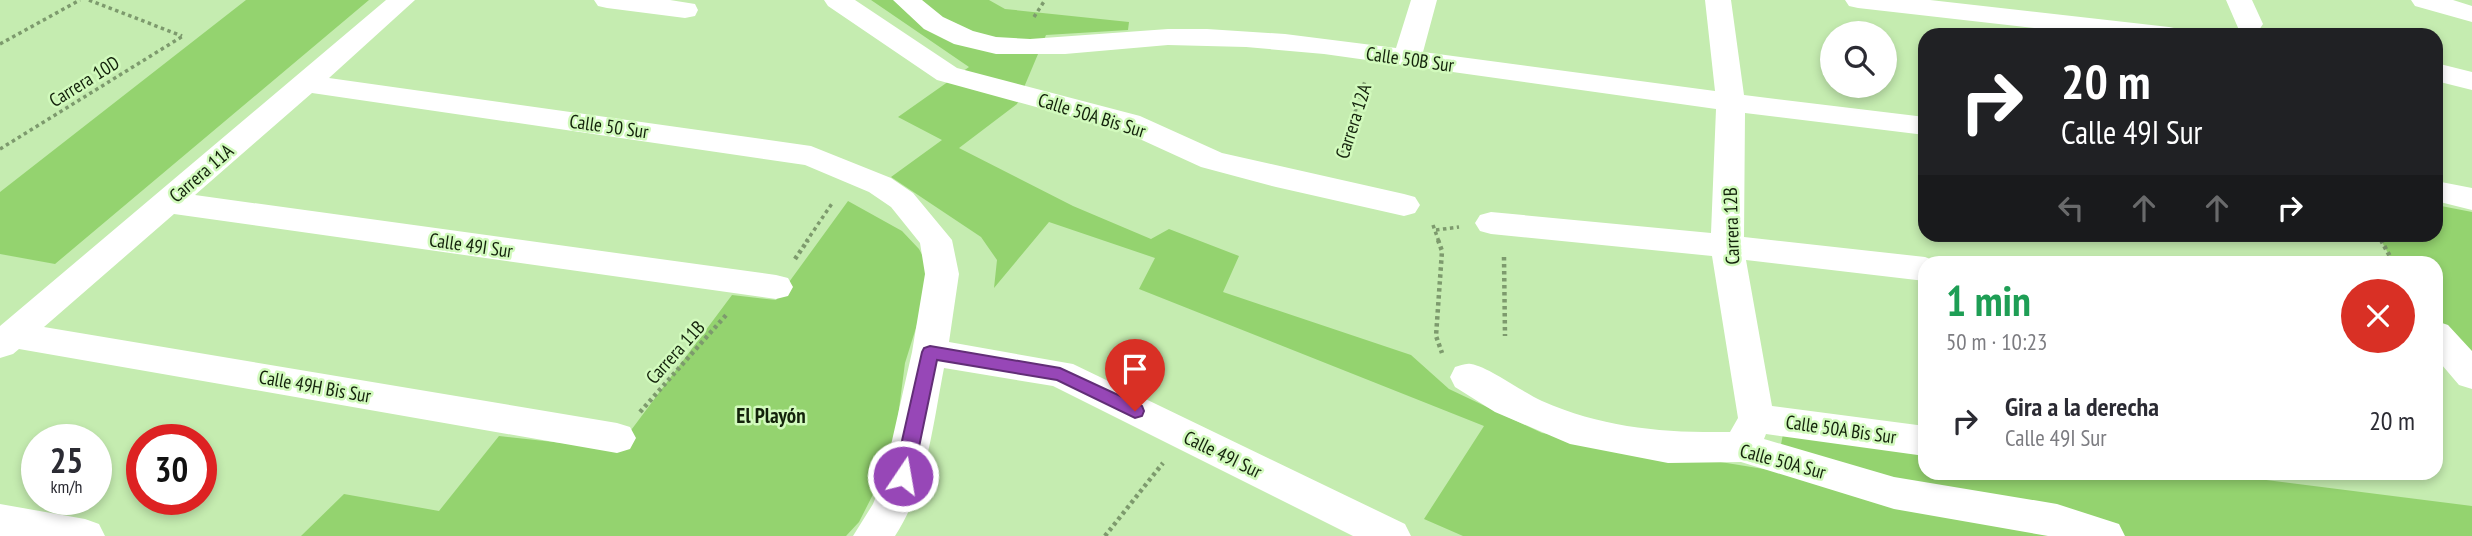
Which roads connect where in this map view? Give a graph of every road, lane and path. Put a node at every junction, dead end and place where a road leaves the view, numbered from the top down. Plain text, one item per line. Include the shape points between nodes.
1 (80, 0) edge
2 (89, 0) edge
3 (402, 0) edge
4 (607, 0) edge
5 (837, 0) edge
6 (906, 0) edge
7 (1424, 0) edge
8 (1718, 0) edge
9 (1858, 0) edge
10 (2424, 0) edge
11 (685, 10) dead end
12 (2472, 14) edge
13 (2107, 28) edge
14 (0, 44) edge
15 (1374, 53) junction
16 (1408, 58) junction
17 (2443, 74) edge
18 (2472, 81) edge
19 (306, 83) junction
20 (1731, 103) junction
21 (1918, 125) edge
22 (0, 149) edge
23 (853, 172) junction
24 (1331, 188) junction
25 (2443, 193) edge
26 (2472, 199) edge
27 (167, 202) junction
28 (1404, 205) joint
29 (1497, 224) joint
30 (1727, 246) junction
31 (1918, 268) edge
32 (764, 286) junction
33 (1506, 336) dead end
34 (7, 340) edge
35 (2443, 342) edge
36 (930, 352) junction
37 (2472, 375) edge
38 (1468, 377) joint
39 (1749, 433) junction
40 (1186, 435) junction
41 (617, 438) joint
42 (1918, 441) edge
43 (0, 521) edge
44 (1380, 534) edge
45 (85, 536) edge
46 (873, 536) edge
47 (1105, 536) edge
48 (2105, 536) edge

1 - 14 path
2 - 22 path, Carrera 10D via 183,36
3 - 19 street, Carrera 11A
4 - 11 street
5 - 24 street, Calle 50A Bis Sur via 947,74 1130,123 1212,160
6 - 15 street, Calle 50B Sur via 957,35 1013,49 1170,37 1306,44
7 - 16 street
8 - 20 street, Carrera 12B
9 - 13 street
10 - 12 street
15 - 16 street, Calle 50B Sur
15 - 24 path, Carrera 12A
16 - 20 street, Calle 50B Sur
17 - 18 street
19 - 23 street, Calle 50 Sur via 775,150 811,156
19 - 27 street, Carrera 11A
20 - 21 street, Calle 50B Sur
20 - 30 street, Carrera 12B
23 - 32 path, Carrera 11B
23 - 36 street, Calle 50 Sur via 902,200 936,240 942,274
24 - 28 street, Calle 50A Bis Sur
25 - 26 street
27 - 32 street, Calle 49I Sur
27 - 34 street, Carrera 11A
28 - 38 path via 1426,217 1436,230 1443,251 1436,336 1444,356
29 - 30 street
29 - 33 path
30 - 31 street
30 - 39 street, Carrera 12B
32 - 41 path, Carrera 11B
34 - 41 street, Calle 49H Bis Sur
35 - 37 street
36 - 40 street, Calle 49I Sur via 1060,374
36 - 46 street, Calle 50 Sur via 903,476 890,511
38 - 39 street, Calle 50A Sur via 1508,402 1570,429 1668,448
39 - 42 street, Calle 50A Bis Sur
39 - 48 street, Calle 50A Sur via 1894,493 2057,521
40 - 44 street, Calle 49I Sur
40 - 47 path
43 - 45 street

